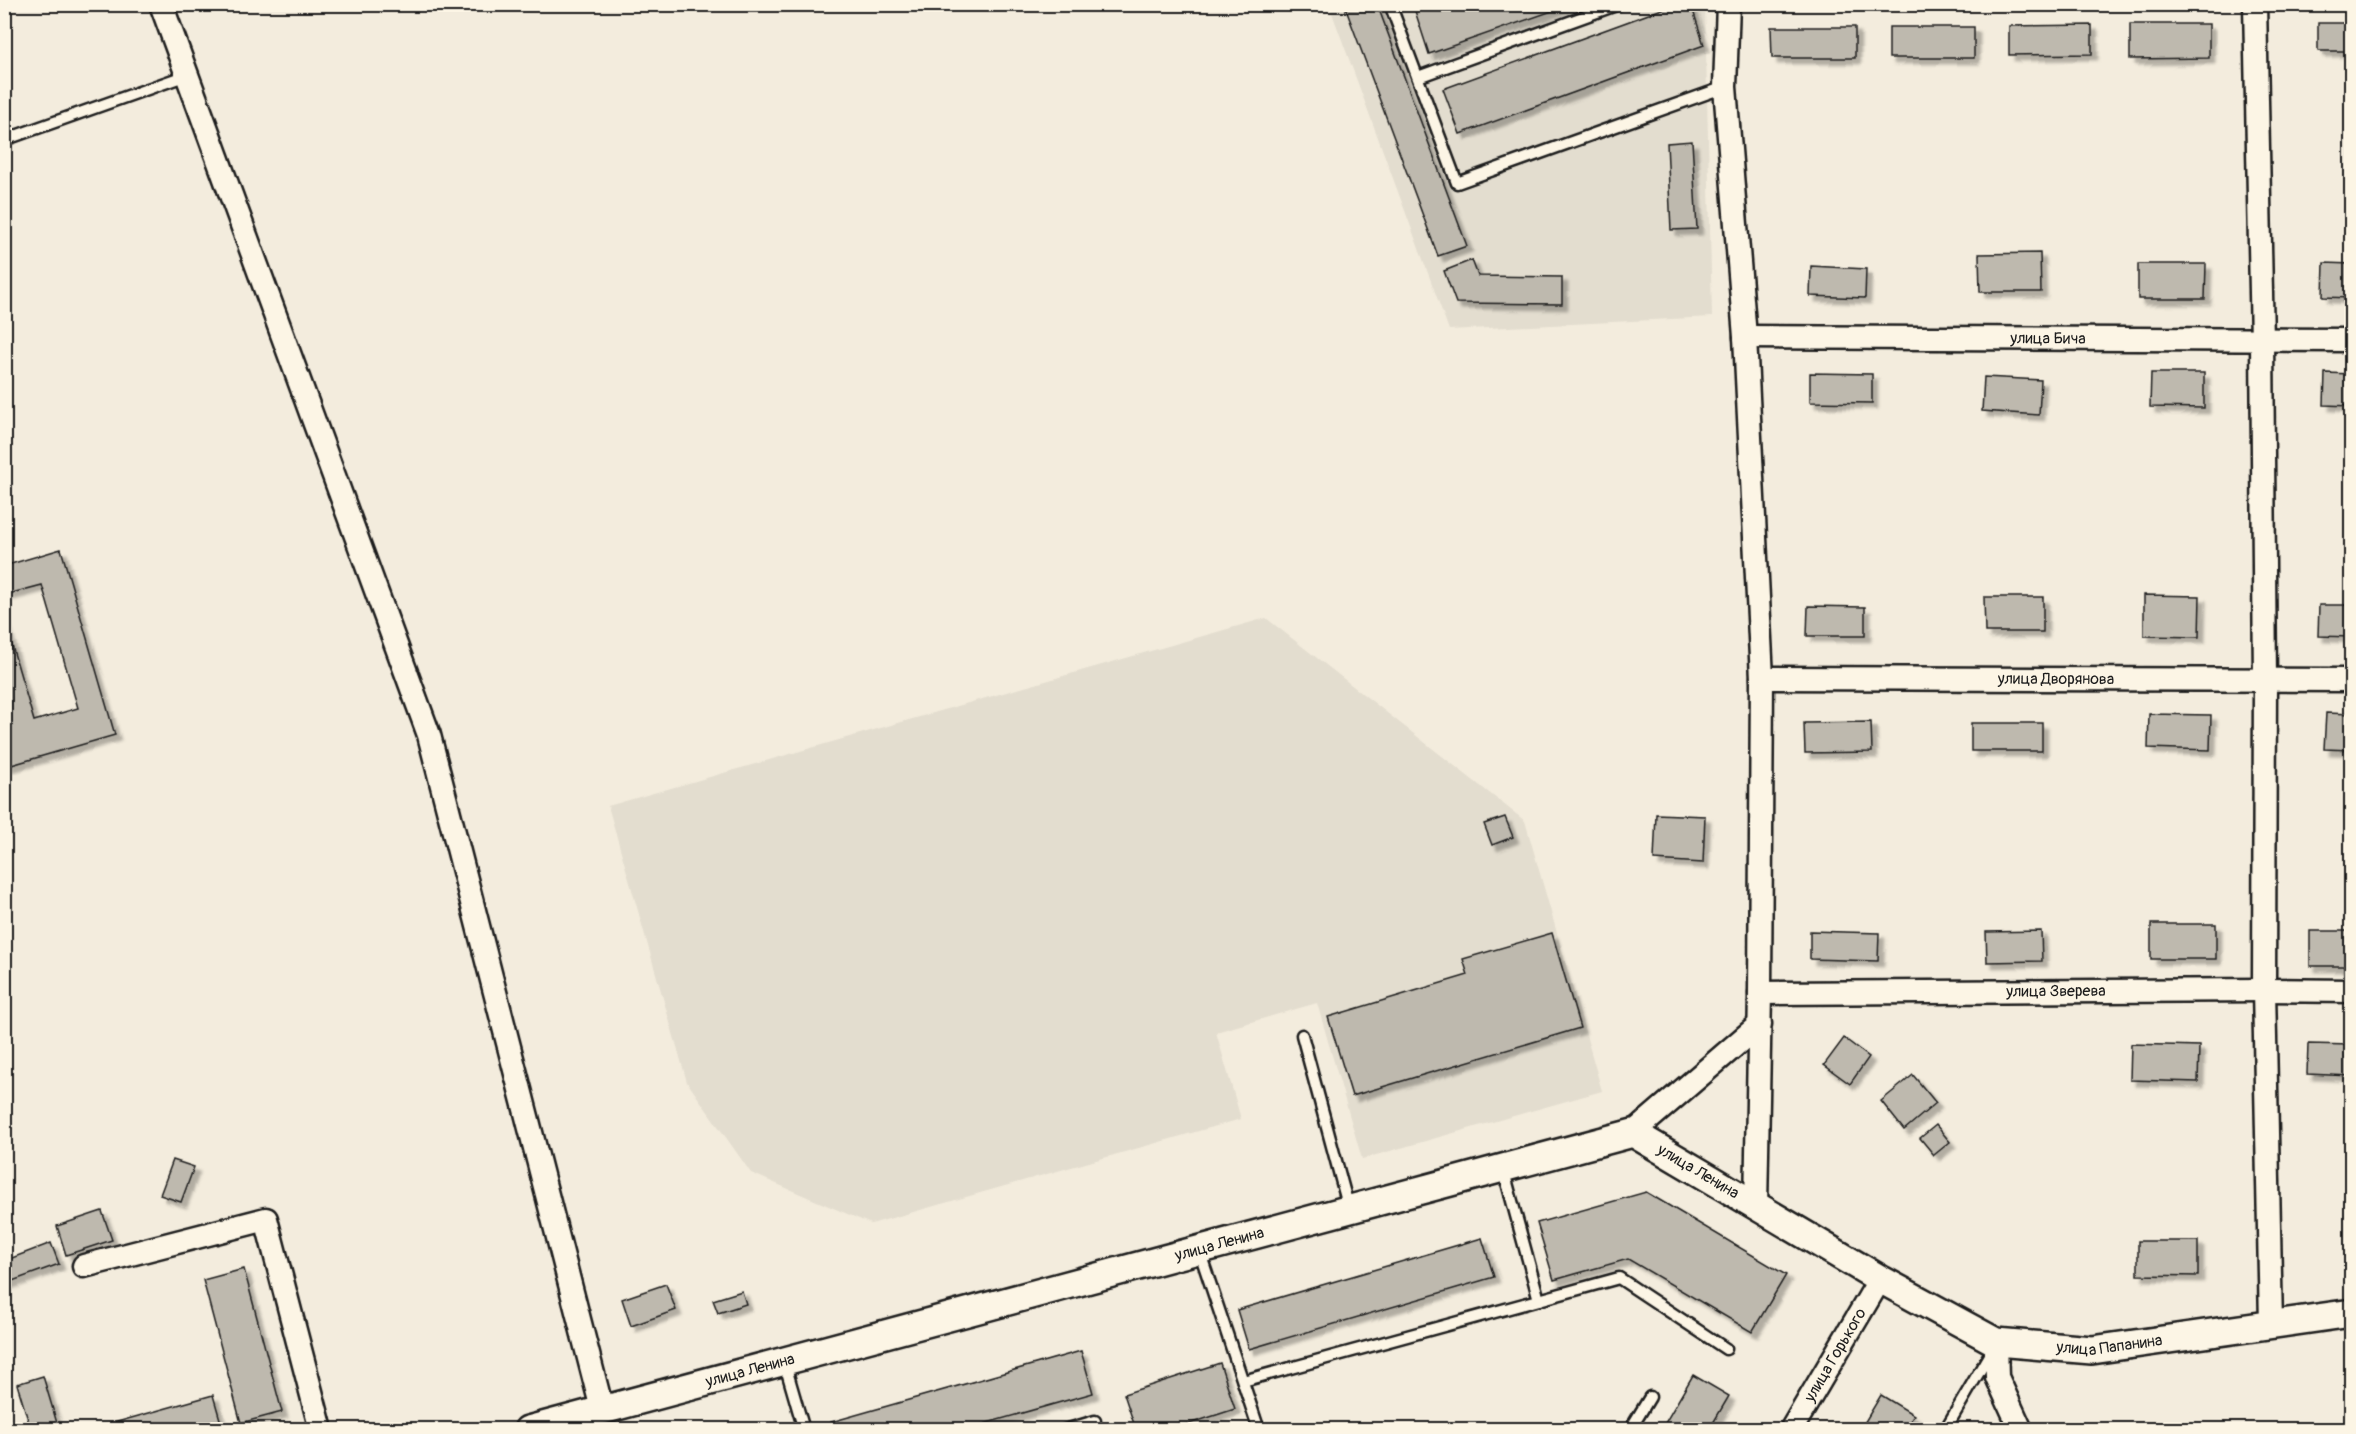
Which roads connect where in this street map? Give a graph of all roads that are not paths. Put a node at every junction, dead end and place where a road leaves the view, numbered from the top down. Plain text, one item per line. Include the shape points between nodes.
1 (161, 4) edge
2 (1390, 4) edge
3 (1619, 4) edge
4 (1728, 4) edge
5 (2256, 4) edge
6 (187, 75) junction
7 (1418, 77) junction
8 (1725, 87) junction
9 (4, 140) edge
10 (1745, 337) junction
11 (2352, 340) edge
12 (2262, 341) junction
13 (1762, 678) junction
14 (2265, 680) junction
15 (2352, 680) edge
16 (2264, 990) junction
17 (2352, 991) edge
18 (1761, 993) junction
19 (1760, 1024) junction
20 (1302, 1035) dead end
21 (1633, 1133) junction
22 (1503, 1168) junction
23 (1756, 1207) junction
24 (1349, 1209) junction
25 (1199, 1249) junction
26 (84, 1266) dead end
27 (1880, 1279) junction
28 (1539, 1300) junction
29 (2352, 1313) edge
30 (2271, 1324) junction
31 (1996, 1342) junction
32 (1726, 1349) dead end
33 (783, 1360) junction
34 (1243, 1381) junction
35 (1650, 1397) dead end
36 (589, 1418) edge
37 (1095, 1421) dead end
38 (321, 1430) edge
39 (528, 1430) edge
40 (804, 1430) edge
41 (1065, 1430) edge
42 (1258, 1430) edge
43 (1630, 1430) edge
44 (1791, 1430) edge
45 (1945, 1430) edge
46 (2021, 1430) edge

1 - 6 street
2 - 7 lane
3 - 7 lane
4 - 8 street
5 - 12 street
6 - 9 lane
6 - 36 street via 429,735
7 - 8 lane via 1457,183
8 - 10 street
10 - 12 street, улица Бича
10 - 13 street
11 - 12 street, улица Бича
12 - 14 street
13 - 14 street, улица Дворянова
13 - 18 street
14 - 15 street, улица Дворянова
14 - 16 street
16 - 17 street, улица Зверева
16 - 18 street, улица Зверева
16 - 30 street
18 - 19 street
19 - 21 street
19 - 23 street
20 - 24 lane
21 - 22 street, улица Ленина
21 - 23 street, улица Ленина
22 - 24 street, улица Ленина
22 - 28 lane
23 - 27 street, улица Ленина
24 - 25 street, улица Ленина
25 - 33 street, улица Ленина
25 - 34 lane
26 - 38 street via 266,1220
27 - 31 street, улица Папанина
27 - 44 street, улица Горького
28 - 32 lane via 1619,1278
28 - 34 lane
29 - 30 street, улица Папанина
30 - 31 street, улица Папанина via 2092,1350
31 - 45 lane
31 - 46 street via 1997,1377
33 - 36 street, улица Ленина
33 - 40 lane
34 - 42 lane
35 - 43 lane
36 - 39 street, улица Ленина
37 - 41 lane

